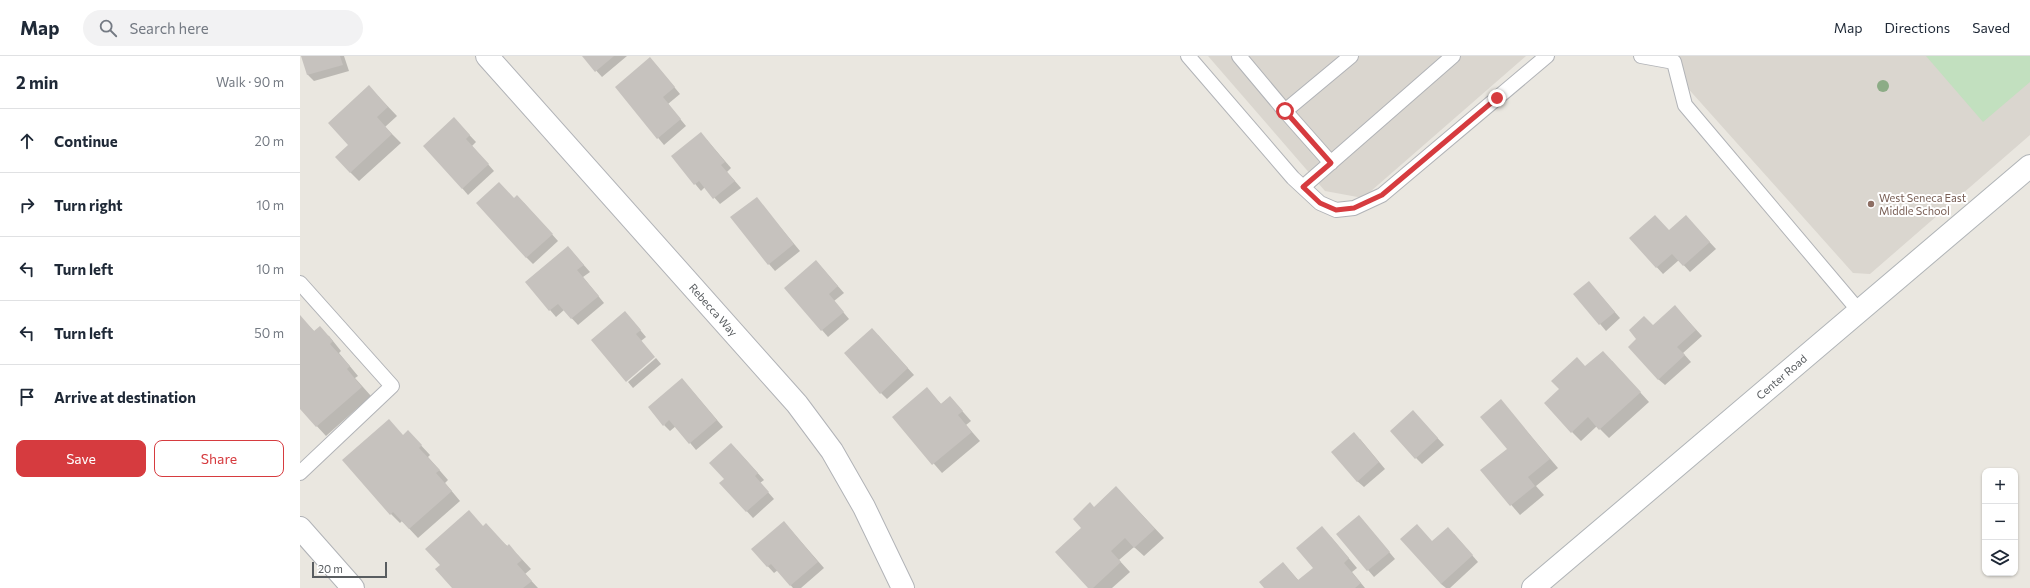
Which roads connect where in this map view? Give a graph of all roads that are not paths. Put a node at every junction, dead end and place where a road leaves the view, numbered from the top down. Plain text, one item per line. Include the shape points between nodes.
1 (487, 56) edge
2 (1188, 56) edge
3 (1351, 56) edge
4 (1453, 56) edge
5 (1547, 56) edge
6 (1641, 56) edge
7 (1240, 57) edge
8 (1678, 59) edge
9 (1285, 111) junction
10 (1331, 163) junction
11 (2030, 166) edge
12 (1303, 187) junction
13 (300, 284) edge
14 (1859, 311) junction
15 (300, 473) edge
16 (300, 528) edge
17 (353, 588) edge
18 (903, 588) edge
19 (1533, 588) edge

1 - 18 street, Rebecca Way via 797,404 839,463 864,507
2 - 12 lane
3 - 9 lane
4 - 10 lane
5 - 12 lane via 1382,195 1354,208 1336,210 1320,203
6 - 8 lane
7 - 9 lane
8 - 14 lane via 1685,105
9 - 10 lane
10 - 12 lane
11 - 14 street, Center Road
13 - 15 lane via 392,386
14 - 19 street, Center Road
16 - 17 street

